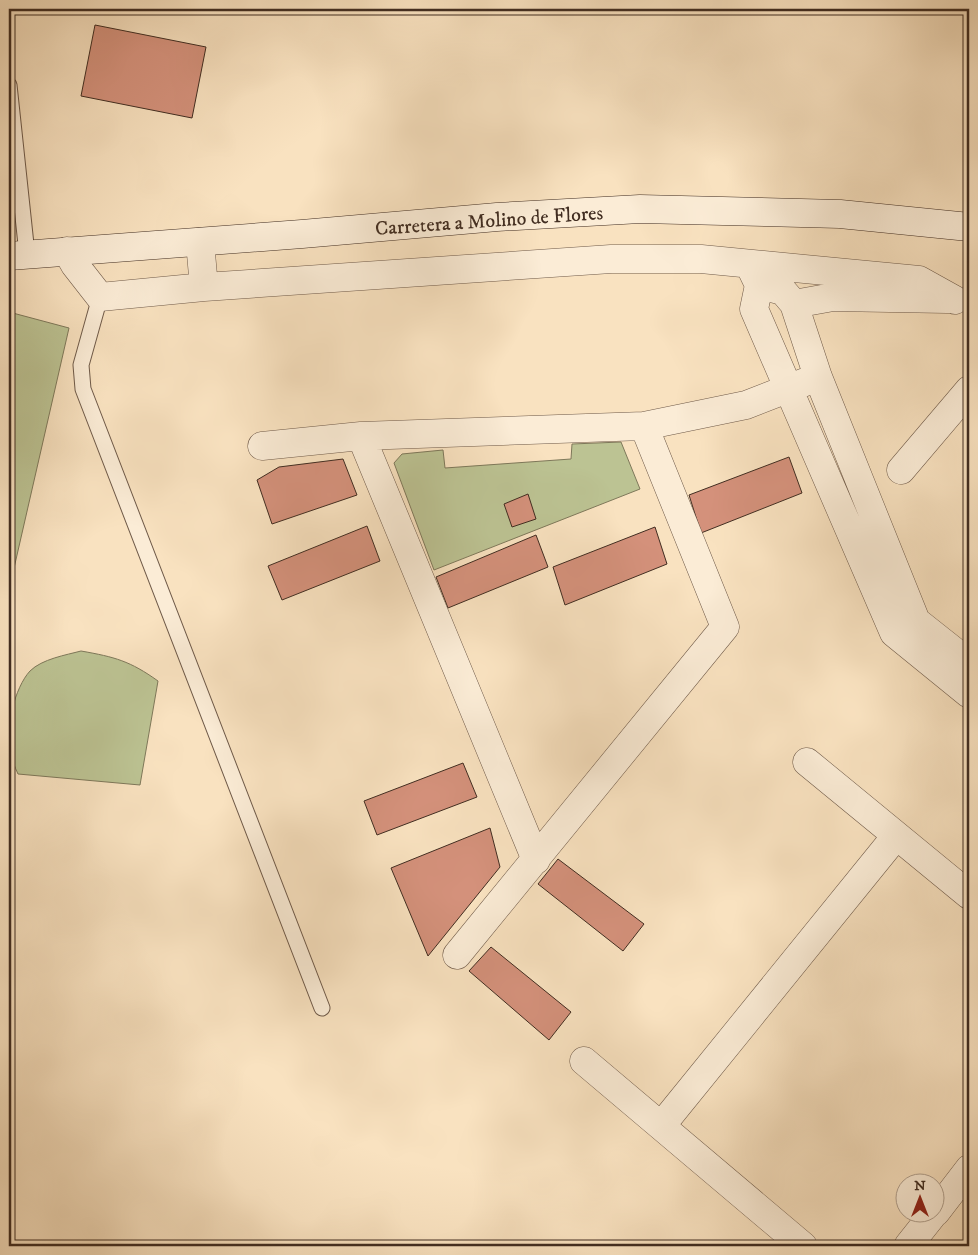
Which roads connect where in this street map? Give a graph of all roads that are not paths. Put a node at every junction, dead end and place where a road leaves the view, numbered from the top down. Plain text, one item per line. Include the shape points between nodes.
1 (9, 85) edge
2 (969, 227) edge
3 (200, 242) junction
4 (68, 251) junction
5 (18, 255) edge
6 (754, 274) junction
7 (204, 287) junction
8 (100, 297) junction
9 (962, 300) edge
10 (794, 304) junction
11 (818, 376) junction
12 (788, 388) junction
13 (969, 390) edge
14 (644, 426) junction
15 (361, 436) junction
16 (262, 446) dead end
17 (901, 470) dead end
18 (969, 663) edge
19 (969, 694) edge
20 (807, 762) dead end
21 (896, 836) junction
22 (536, 860) junction
23 (969, 895) edge
24 (457, 955) dead end
25 (322, 1008) dead end
26 (584, 1061) dead end
27 (661, 1126) junction
28 (969, 1169) edge
29 (946, 1198) edge
30 (927, 1222) edge
31 (803, 1246) edge
32 (908, 1246) edge

1 - 5 lane via 22,214
2 - 3 street, Carretera a Molino de Flores via 840,214 640,209 497,217
3 - 4 street, Carretera a Molino de Flores
3 - 7 street
4 - 5 street, Carretera a Molino de Flores
4 - 8 street
6 - 7 street via 700,259 611,259
6 - 9 street via 919,280
6 - 10 street via 783,292
6 - 12 street via 754,309
7 - 8 street
8 - 25 lane via 81,365 84,389
9 - 10 street via 833,297
10 - 11 street
11 - 12 street
11 - 18 street via 916,621
12 - 14 street via 746,405
12 - 19 street via 894,633
13 - 17 street
14 - 15 street
14 - 22 street via 725,626
15 - 16 street
15 - 22 street
20 - 21 street
21 - 23 street
21 - 27 street
22 - 24 street
26 - 27 street
27 - 31 street
28 - 29 street
30 - 32 street

